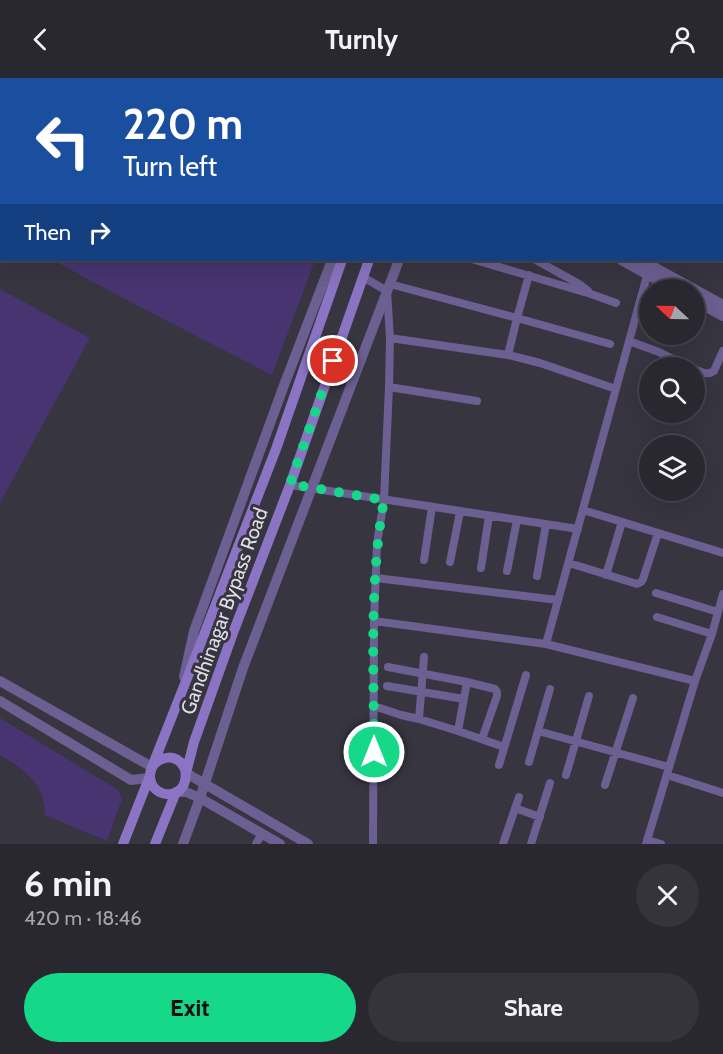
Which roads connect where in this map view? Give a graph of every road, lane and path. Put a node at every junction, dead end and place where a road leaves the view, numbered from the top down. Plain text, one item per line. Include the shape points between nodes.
1 (332, 261) edge
2 (342, 261) edge
3 (369, 261) edge
4 (399, 261) edge
5 (479, 261) edge
6 (538, 261) edge
7 (625, 261) edge
8 (646, 266) edge
9 (529, 275) junction
10 (363, 277) junction
11 (662, 279) edge
12 (388, 288) junction
13 (591, 294) junction
14 (616, 303) dead end
15 (723, 305) edge
16 (705, 306) edge
17 (723, 316) edge
18 (517, 318) junction
19 (390, 338) junction
20 (629, 340) junction
21 (610, 344) dead end
22 (723, 351) edge
23 (508, 355) junction
24 (670, 357) edge
25 (705, 374) edge
26 (389, 387) junction
27 (616, 389) junction
28 (477, 401) dead end
29 (290, 484) junction
30 (312, 488) junction
31 (384, 500) junction
32 (432, 507) junction
33 (583, 510) junction
34 (460, 512) junction
35 (489, 516) junction
36 (517, 520) junction
37 (622, 522) junction
38 (546, 524) junction
39 (578, 529) junction
40 (658, 533) junction
41 (723, 553) edge
42 (424, 560) dead end
43 (450, 562) dead end
44 (568, 563) junction
45 (481, 568) dead end
46 (507, 571) dead end
47 (606, 575) junction
48 (537, 576) dead end
49 (376, 578) junction
50 (656, 593) dead end
51 (723, 594) edge
52 (558, 600) junction
53 (718, 612) junction
54 (657, 617) dead end
55 (374, 621) junction
56 (712, 634) junction
57 (546, 644) junction
58 (424, 657) dead end
59 (388, 667) dead end
60 (422, 673) junction
61 (526, 675) dead end
62 (0, 681) edge
63 (695, 681) junction
64 (467, 682) junction
65 (387, 686) dead end
66 (550, 689) dead end
67 (420, 691) junction
68 (180, 695) junction
69 (590, 696) dead end
70 (633, 698) dead end
71 (464, 699) junction
72 (0, 701) edge
73 (374, 706) junction
74 (418, 719) junction
75 (458, 731) junction
76 (538, 731) junction
77 (482, 739) junction
78 (576, 741) junction
79 (504, 747) junction
80 (616, 752) junction
81 (530, 762) dead end
82 (499, 765) dead end
83 (668, 771) junction
84 (150, 772) junction
85 (186, 772) junction
86 (566, 775) dead end
87 (204, 783) junction
88 (550, 783) dead end
89 (605, 785) dead end
90 (176, 792) junction
91 (723, 793) edge
92 (519, 797) dead end
93 (200, 798) junction
94 (515, 808) junction
95 (540, 817) junction
96 (262, 833) junction
97 (646, 842) edge
98 (123, 844) edge
99 (155, 844) edge
100 (183, 844) edge
101 (256, 844) edge
102 (280, 844) edge
103 (308, 844) edge
104 (373, 844) edge
105 (503, 844) edge
106 (531, 844) edge
107 (659, 844) edge

1 - 68 street via 194,631
2 - 68 main road, Gandhinagar Bypass Road via 276,449
3 - 10 main road, Gandhinagar Bypass Road
4 - 12 street
5 - 9 street
6 - 13 street
7 - 8 street
8 - 11 street
8 - 15 street
8 - 20 street
9 - 13 street
9 - 18 street
10 - 12 street
10 - 29 main road, Gandhinagar Bypass Road
12 - 18 street
12 - 19 street
12 - 30 street
13 - 14 street
16 - 17 street
18 - 21 street
18 - 23 street
19 - 23 street
19 - 26 street
20 - 24 street
20 - 27 street
22 - 25 street via 714,371
23 - 27 street
26 - 28 street
26 - 31 street
27 - 33 street
29 - 30 street
29 - 85 main road, Gandhinagar Bypass Road via 233,633
30 - 31 street
30 - 87 street
31 - 32 street
31 - 49 street
32 - 34 street
32 - 42 street
33 - 37 street
33 - 39 street
34 - 35 street
34 - 43 street
35 - 36 street
35 - 45 street
36 - 38 street
36 - 46 street
37 - 40 street
37 - 47 street
38 - 39 street
38 - 48 street
39 - 44 street
40 - 41 street
40 - 47 street via 641,582 633,584
44 - 47 street
44 - 52 street
49 - 52 street
49 - 55 street
50 - 53 street
51 - 53 street
52 - 57 street
53 - 56 street
54 - 56 street
55 - 57 street
55 - 73 street
56 - 63 street
57 - 63 street
58 - 60 street
59 - 60 street
60 - 64 street
60 - 67 street
61 - 79 street
62 - 84 street
63 - 83 street
64 - 71 street
64 - 77 street via 497,692
65 - 67 street
66 - 76 street
67 - 71 street
67 - 74 street
68 - 84 main road, Gandhinagar Bypass Road
69 - 78 street
70 - 80 street
71 - 75 street
72 - 84 street via 131,780
73 - 74 street
73 - 104 street
74 - 75 street
75 - 77 street
76 - 78 street
76 - 81 street
77 - 79 street
78 - 80 street
78 - 86 street
79 - 82 street
80 - 83 street
80 - 89 street
83 - 91 street
83 - 97 street
84 - 85 main road via 156,762 168,757 180,762
84 - 90 main road via 154,789 164,794
84 - 98 main road, Gandhinagar Bypass Road
85 - 87 street
85 - 90 main road via 184,784
87 - 93 street
87 - 103 street
88 - 95 street
90 - 93 street
90 - 99 main road
92 - 94 street
93 - 96 street
93 - 100 street
94 - 95 street
94 - 105 street
95 - 106 street
96 - 101 street
96 - 102 street
97 - 107 street

